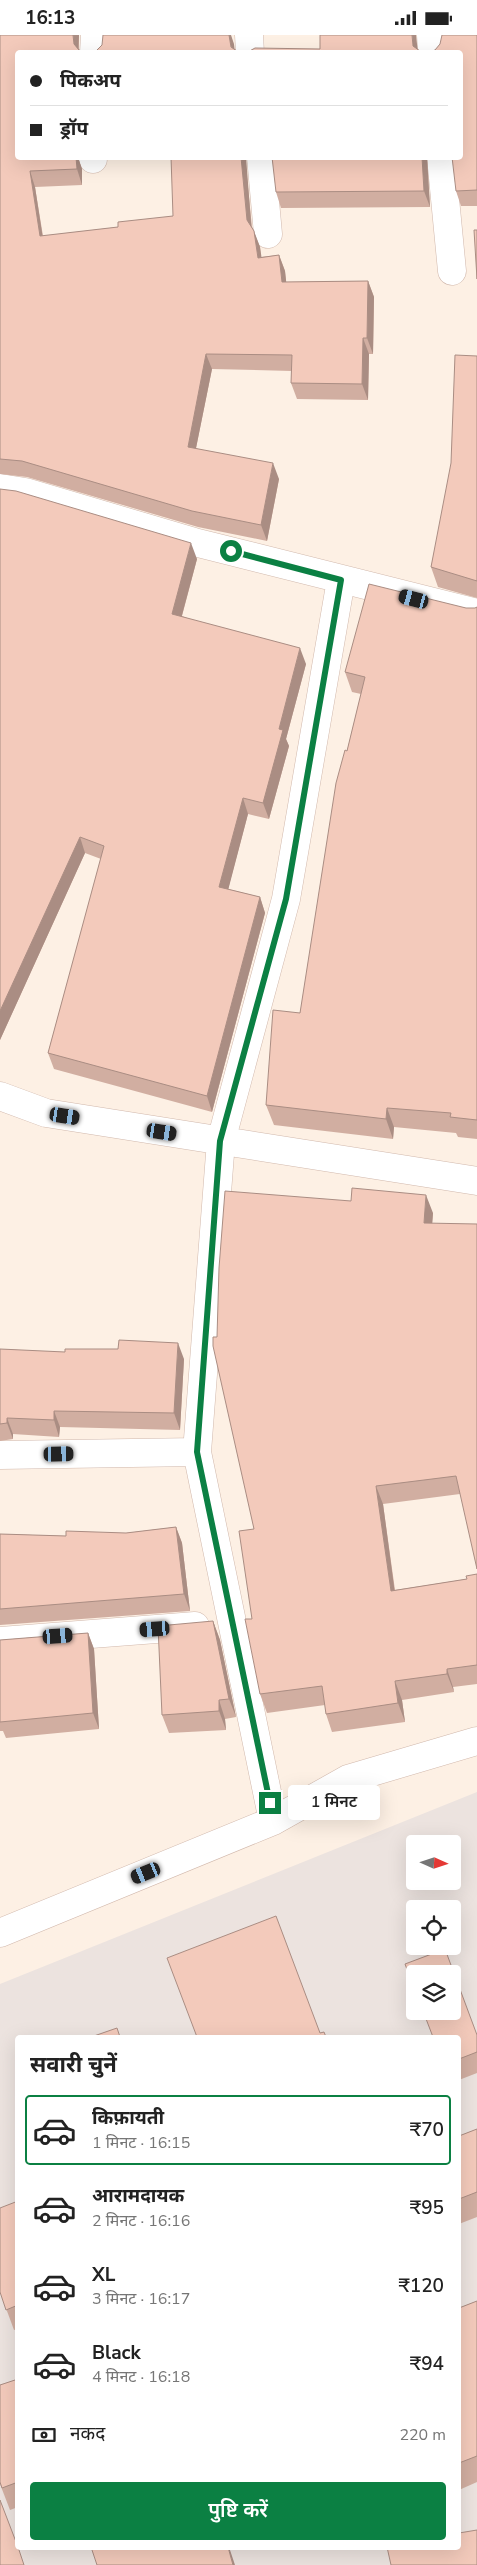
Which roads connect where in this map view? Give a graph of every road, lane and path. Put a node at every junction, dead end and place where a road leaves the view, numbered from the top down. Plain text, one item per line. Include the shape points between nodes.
1 (95, 35) edge
2 (249, 35) edge
3 (431, 35) edge
4 (94, 50) edge
5 (250, 50) edge
6 (432, 50) edge
7 (261, 160) edge
8 (442, 160) edge
9 (268, 234) dead end
10 (452, 271) dead end
11 (0, 489) edge
12 (341, 580) junction
13 (477, 613) edge
14 (0, 1096) edge
15 (220, 1141) junction
16 (477, 1181) edge
17 (197, 1452) junction
18 (0, 1455) edge
19 (232, 1623) junction
20 (0, 1641) edge
21 (477, 1741) edge
22 (274, 1821) junction
23 (0, 1933) edge

1 - 4 street
2 - 5 street
3 - 6 street
7 - 9 street
8 - 10 street
11 - 12 street via 25,492
12 - 13 street
12 - 15 street via 286,899
14 - 15 street via 46,1113
15 - 16 street
15 - 17 street
17 - 18 street
17 - 19 street
19 - 20 street
19 - 22 street
21 - 22 street via 348,1779
22 - 23 street

